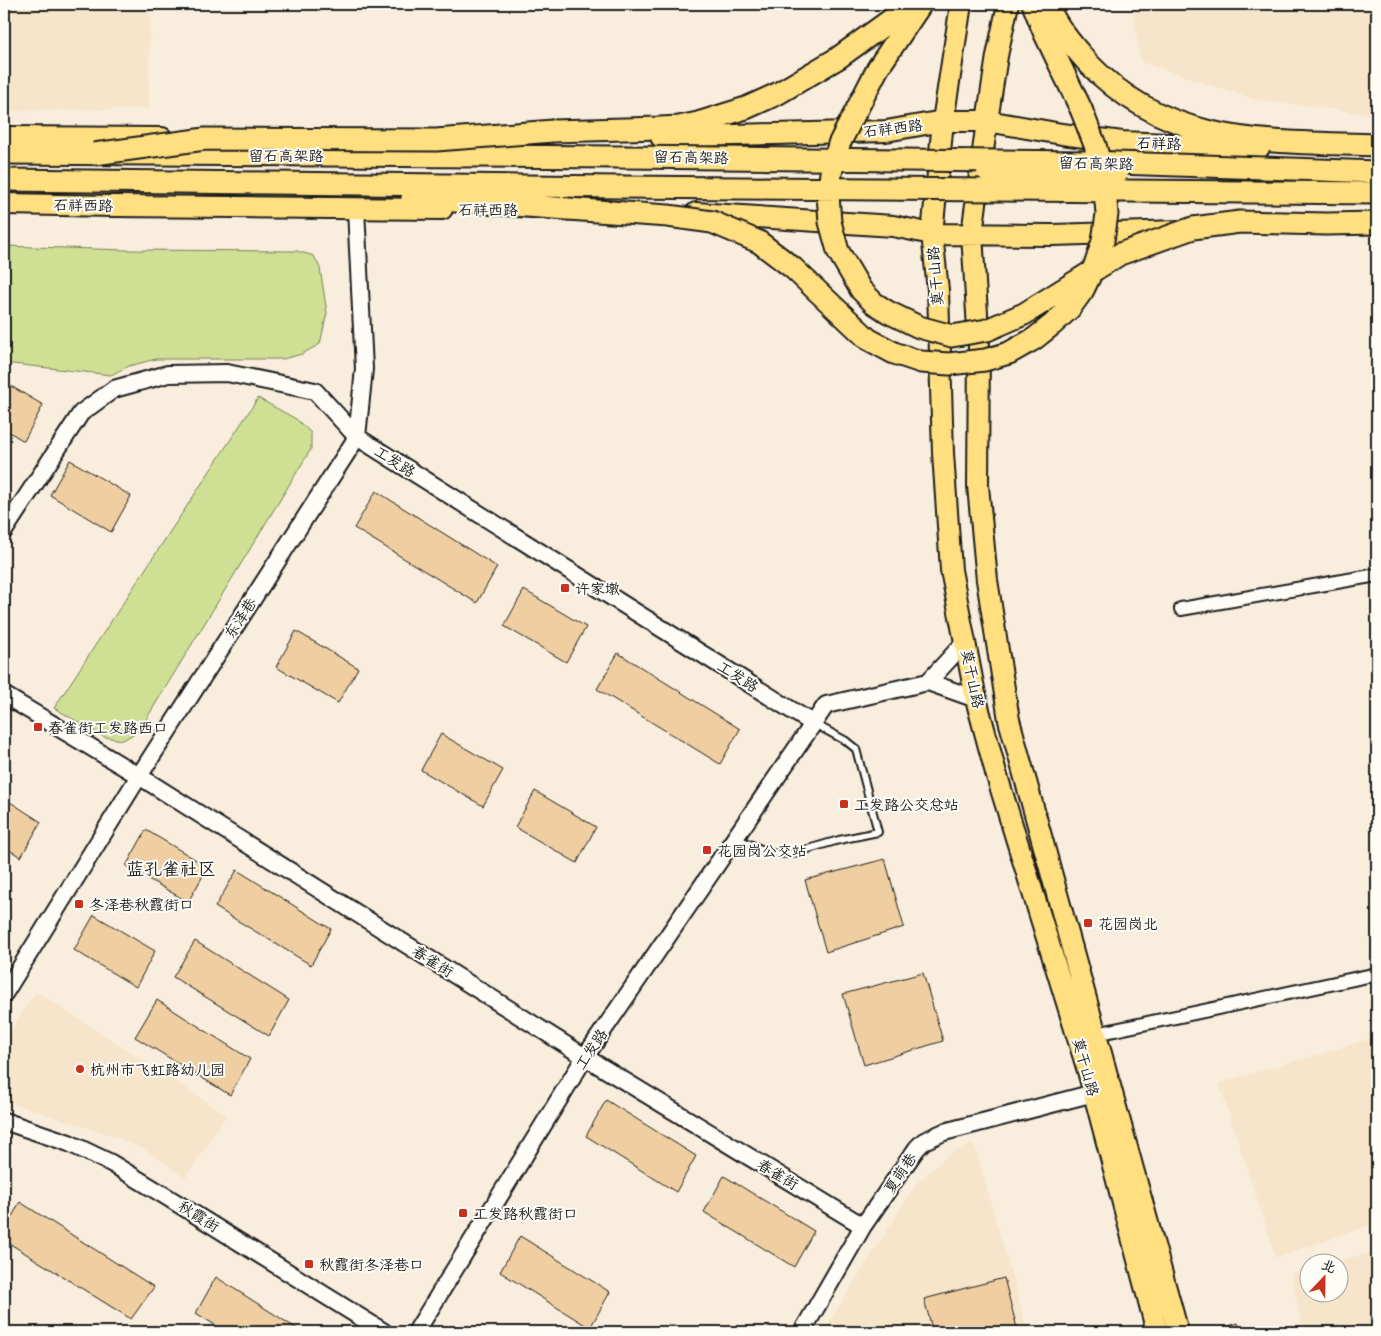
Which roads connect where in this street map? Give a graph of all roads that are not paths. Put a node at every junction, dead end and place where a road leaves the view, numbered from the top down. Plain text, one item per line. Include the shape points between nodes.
1 (909, 4) edge
2 (921, 4) edge
3 (961, 4) edge
4 (1008, 4) edge
5 (1033, 4) edge
6 (1047, 4) edge
7 (987, 120) junction
8 (943, 121) junction
9 (4, 138) edge
10 (1377, 145) edge
11 (4, 153) edge
12 (1377, 153) edge
13 (94, 154) junction
14 (4, 160) edge
15 (1377, 172) edge
16 (629, 176) junction
17 (1377, 176) edge
18 (4, 180) edge
19 (272, 183) junction
20 (1377, 189) edge
21 (1377, 193) edge
22 (4, 204) edge
23 (356, 208) junction
24 (1377, 223) edge
25 (1377, 232) edge
26 (932, 234) junction
27 (972, 234) junction
28 (357, 437) junction
29 (4, 531) edge
30 (1377, 575) edge
31 (1181, 608) dead end
32 (965, 642) junction
33 (928, 682) junction
34 (4, 695) edge
35 (976, 699) junction
36 (812, 723) junction
37 (139, 776) junction
38 (735, 838) junction
39 (1377, 974) edge
40 (4, 994) edge
41 (1096, 1034) junction
42 (585, 1057) junction
43 (1094, 1094) junction
44 (4, 1121) edge
45 (863, 1226) junction
46 (384, 1332) edge
47 (416, 1332) edge
48 (802, 1332) edge
49 (1157, 1332) edge
50 (1178, 1332) edge

1 - 13 highway, bridge via 838,58 777,94 746,108 679,127 553,131 436,140 205,139
2 - 24 highway, bridge via 878,68 839,144 828,195 830,222 838,250 861,290 881,308 919,327 952,336 987,330 1024,314 1120,254 1192,228 1240,222
3 - 8 main road, 莫干山路
4 - 7 main road, 莫干山路
5 - 19 highway, bridge via 1095,145 1104,180 1107,214 1096,263 1070,308 1034,339 1009,353 985,360 950,364 921,362 877,344 793,268 759,242 712,222
6 - 10 highway via 1078,53 1098,74 1137,103 1177,123 1256,140
7 - 8 main road, 石祥路
7 - 12 main road, 石祥路 via 1122,142
7 - 27 main road, 莫干山路
8 - 9 main road, 石祥西路 via 886,132 622,137
8 - 26 main road, 莫干山路
11 - 13 highway, 留石高架路
13 - 15 highway, 留石高架路, bridge via 1088,162
14 - 16 main road
16 - 17 main road, bridge
16 - 18 main road
16 - 20 main road, bridge
18 - 19 highway, 留石高架路
19 - 21 highway, 留石高架路, bridge
22 - 23 main road, 石祥西路
23 - 26 main road, 石祥西路 via 647,210 892,226
23 - 28 street, 东泽巷 via 364,369
25 - 27 main road
26 - 27 main road, 石祥西路
26 - 32 main road, 莫干山路 via 938,290 943,453 951,570
27 - 41 main road, 莫干山路 via 979,345 978,486 987,580 1009,720
28 - 29 street, 工发路 via 315,391 227,373 168,374 114,389 81,413
28 - 36 street, 工发路
28 - 37 street, 东泽巷
30 - 31 street
32 - 33 street
32 - 35 main road, 莫干山路
33 - 35 street
33 - 36 street, 工发路 via 826,705
34 - 37 street, 春雀街
35 - 43 main road, 莫干山路
36 - 38 street, 工发路
36 - 38 lane via 856,748 878,832 791,854 770,853
37 - 40 street, 东泽巷
37 - 42 street, 春雀街
38 - 42 street, 工发路
39 - 41 street
41 - 50 main road, 莫干山路
42 - 45 street, 春雀街
42 - 47 street, 工发路
43 - 45 street, 夏萌巷 via 944,1132 924,1141
43 - 49 main road, 莫干山路
44 - 46 street, 秋霞街 via 111,1163
45 - 48 street, 夏萌巷

